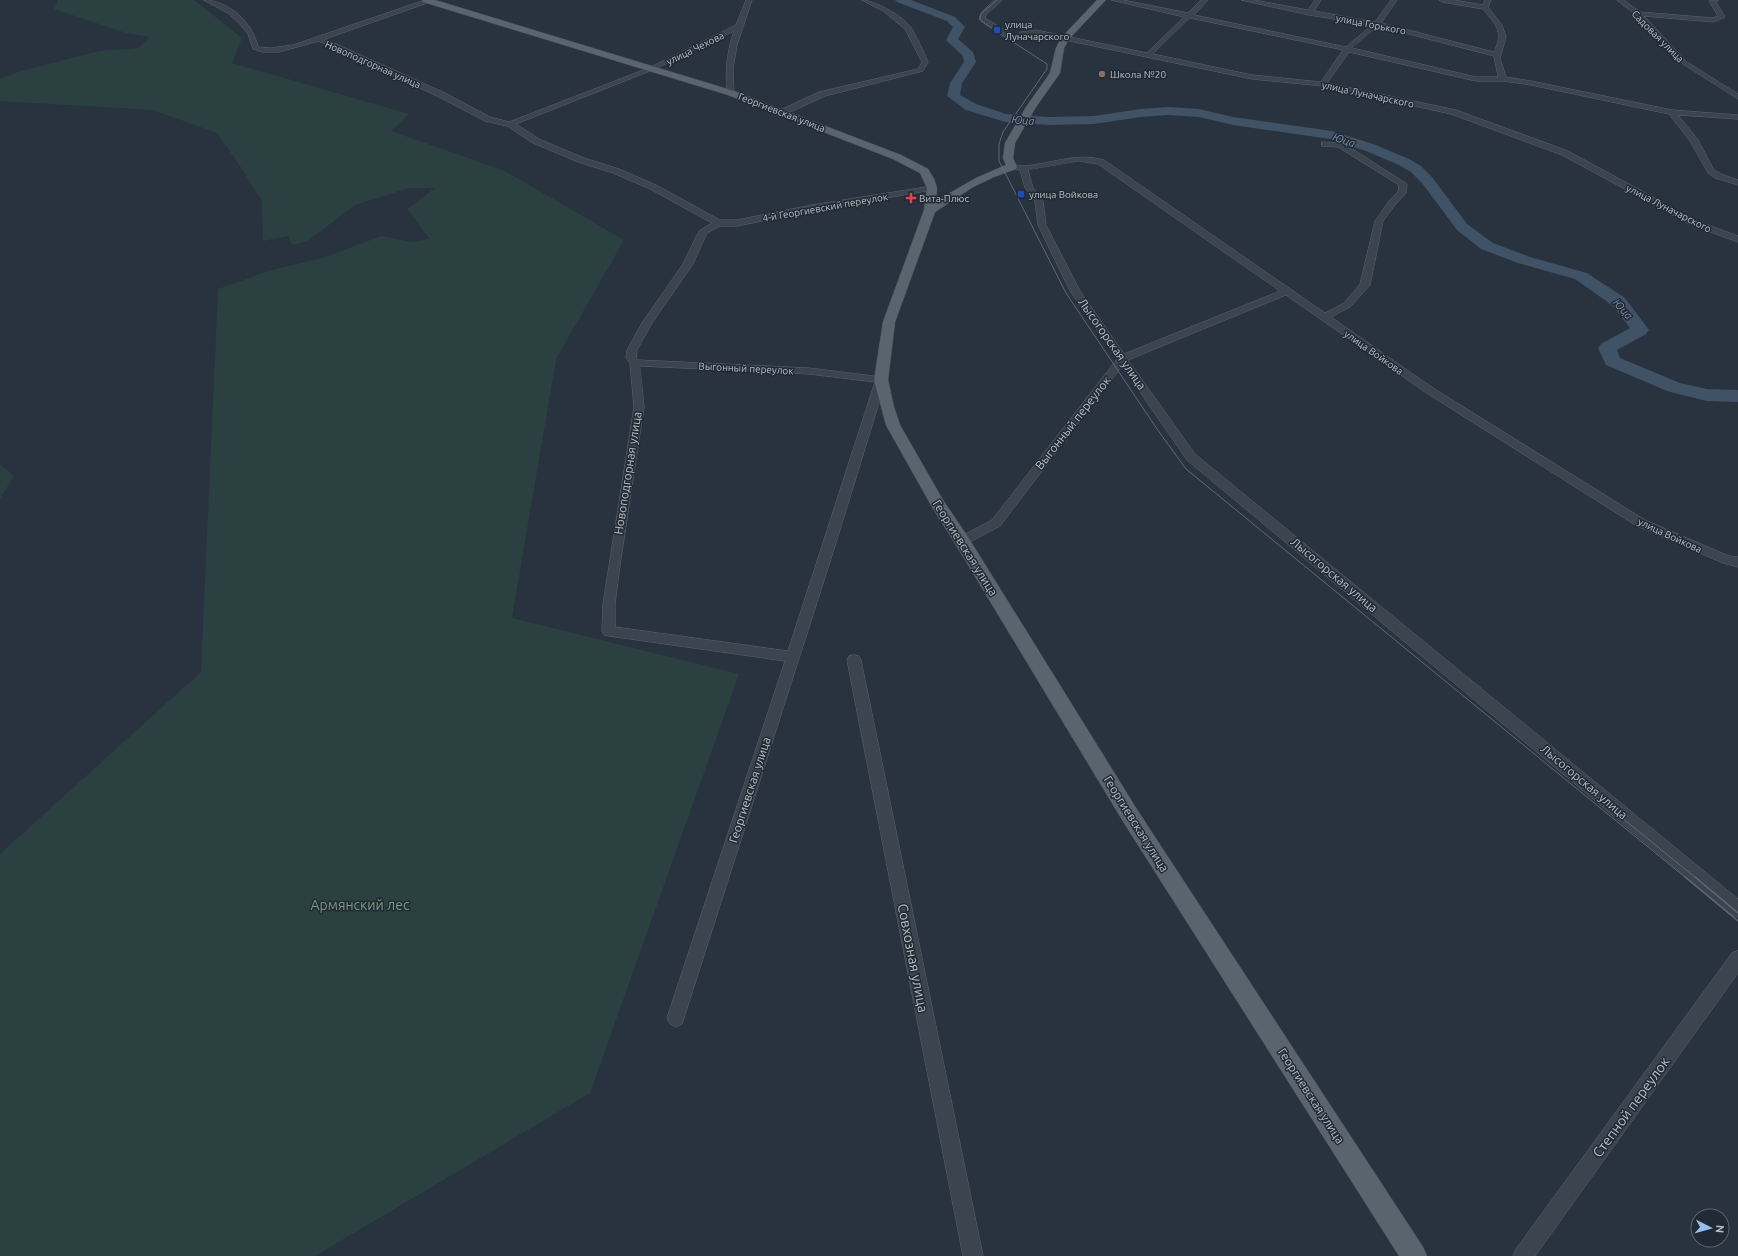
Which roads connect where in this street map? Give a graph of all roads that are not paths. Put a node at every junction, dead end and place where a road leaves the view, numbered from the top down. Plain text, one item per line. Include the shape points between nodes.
1 (207, 0) edge
2 (427, 0) edge
3 (749, 0) edge
4 (865, 0) edge
5 (999, 0) edge
6 (1102, 0) edge
7 (1114, 0) edge
8 (1205, 0) edge
9 (1244, 0) edge
10 (1318, 0) edge
11 (1394, 0) edge
12 (1442, 0) edge
13 (1488, 0) edge
14 (1620, 0) edge
15 (1716, 0) edge
16 (1485, 7) junction
17 (1309, 13) junction
18 (1638, 14) junction
19 (1189, 16) junction
20 (1377, 24) junction
21 (737, 27) junction
22 (1065, 38) junction
23 (319, 39) junction
24 (1347, 49) junction
25 (1150, 54) junction
26 (1497, 55) junction
27 (653, 68) junction
28 (1503, 79) junction
29 (1323, 84) junction
30 (731, 93) junction
31 (1738, 97) edge
32 (783, 112) junction
33 (1672, 112) junction
34 (1738, 117) edge
35 (510, 124) junction
36 (1325, 144) dead end
37 (1017, 168) junction
38 (1738, 183) edge
39 (932, 188) junction
40 (959, 190) junction
41 (930, 210) junction
42 (718, 223) junction
43 (1738, 239) edge
44 (1288, 291) junction
45 (1324, 317) junction
46 (1122, 359) junction
47 (635, 363) junction
48 (880, 380) junction
49 (962, 541) junction
50 (1732, 561) edge
51 (1738, 567) edge
52 (793, 657) junction
53 (854, 660) dead end
54 (1738, 909) edge
55 (1738, 959) edge
56 (676, 1018) dead end
57 (973, 1256) edge
58 (1414, 1256) edge
59 (1523, 1256) edge

1 - 23 street, Новоподгорная улица via 226,8 240,20 250,32 255,48 265,51 285,50
2 - 23 street
2 - 27 main road, Георгиевская улица
3 - 21 street, улица Чехова
4 - 32 street via 885,10 908,28 925,62 921,70 822,94
5 - 22 street, улица Луначарского via 983,14 982,19 1015,39 1029,32
6 - 22 main road
7 - 19 street
8 - 19 street
9 - 17 street, улица Горького
10 - 17 street
11 - 20 street
12 - 16 street
13 - 16 street
14 - 18 street, Садовая улица
15 - 18 street via 1712,1 1713,5 1722,16 1714,20
16 - 26 street via 1500,26 1503,38
17 - 20 street, улица Горького
18 - 31 street, Садовая улица via 1685,63
19 - 24 street
19 - 25 street
20 - 24 street
20 - 26 street, улица Горького
21 - 27 street, улица Чехова
21 - 30 street, улица Чехова via 729,63
22 - 25 street, улица Луначарского
22 - 37 main road via 1060,48 1055,74 1031,107 1010,143 1008,158
23 - 35 street, Новоподгорная улица via 442,95 488,119
24 - 28 street via 1470,78
24 - 29 street
25 - 29 street, улица Луначарского via 1252,77
26 - 28 street
27 - 30 main road, Георгиевская улица
27 - 35 street
28 - 33 street
29 - 43 street, улица Луначарского via 1453,112 1565,153 1694,223
30 - 32 main road, Георгиевская улица
32 - 39 main road, Георгиевская улица via 916,166 926,174
33 - 34 street
33 - 38 street via 1694,140 1711,171
35 - 42 street, Новоподгорная улица via 536,141 653,187
36 - 45 street via 1340,145 1403,184 1402,193 1379,221 1365,285 1347,305
37 - 40 main road via 1004,169
37 - 44 street, улица Войкова via 1079,160 1101,162
37 - 46 street, Лысогорская улица via 1039,201 1042,225 1075,291
39 - 40 main road
39 - 41 main road, Георгиевская улица
39 - 42 street, 4-й Георгиевский переулок via 737,223
40 - 41 main road
41 - 48 main road, Георгиевская улица via 889,322
42 - 47 street, Новоподгорная улица via 703,231 688,264 647,323 632,350 631,358
44 - 45 street, улица Войкова
44 - 46 street
45 - 50 street, улица Войкова via 1429,390 1641,523
46 - 49 street, Выгонный переулок via 996,523
46 - 54 street, Лысогорская улица via 1191,457
47 - 48 street, Выгонный переулок via 808,371
47 - 52 street, Новоподгорная улица via 639,407 614,565 609,604 609,631
48 - 49 main road, Георгиевская улица via 894,425 937,503
48 - 52 street, Георгиевская улица
49 - 58 main road, Георгиевская улица via 1131,817
50 - 51 street, улица Войкова
52 - 56 street, Георгиевская улица
53 - 57 street, Совхозная улица
55 - 59 street, Степной переулок

